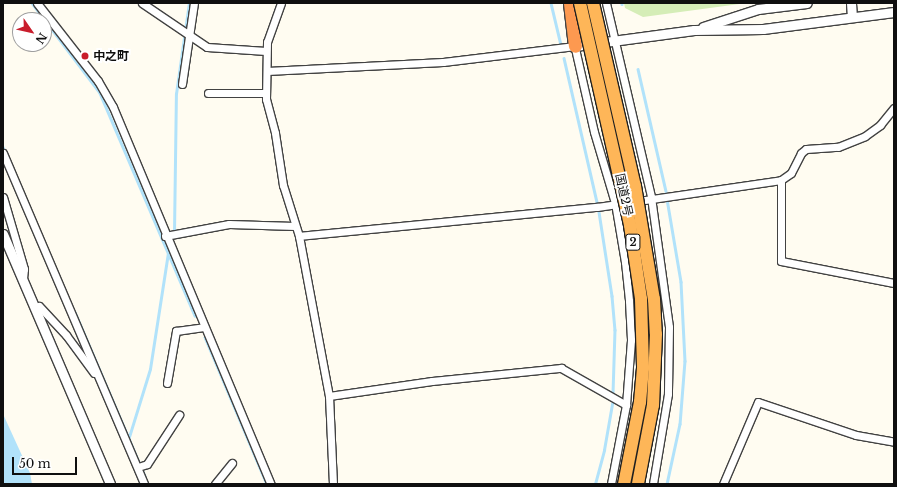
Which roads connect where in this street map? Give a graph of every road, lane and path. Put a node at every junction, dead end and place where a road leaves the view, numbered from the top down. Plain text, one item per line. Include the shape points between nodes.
1 (37, 3) edge
2 (142, 3) edge
3 (194, 3) edge
4 (281, 3) edge
5 (564, 3) edge
6 (570, 3) edge
7 (580, 3) edge
8 (593, 3) edge
9 (606, 3) edge
10 (807, 3) edge
11 (850, 3) edge
12 (894, 12) edge
13 (852, 17) junction
14 (694, 30) junction
15 (187, 35) junction
16 (615, 40) junction
17 (575, 46) junction
18 (266, 51) junction
19 (267, 71) junction
20 (182, 84) dead end
21 (208, 93) dead end
22 (266, 93) junction
23 (894, 108) edge
24 (3, 153) edge
25 (781, 180) junction
26 (3, 197) edge
27 (651, 197) junction
28 (615, 203) junction
29 (295, 226) junction
30 (3, 234) edge
31 (166, 236) junction
32 (299, 236) junction
33 (23, 281) junction
34 (894, 283) edge
35 (35, 307) junction
36 (204, 327) junction
37 (100, 378) junction
38 (167, 383) dead end
39 (329, 396) junction
40 (626, 405) junction
41 (179, 415) dead end
42 (894, 442) edge
43 (232, 463) dead end
44 (140, 466) junction
45 (110, 484) edge
46 (144, 484) edge
47 (216, 484) edge
48 (271, 484) edge
49 (333, 484) edge
50 (610, 484) edge
51 (624, 484) edge
52 (638, 484) edge
53 (653, 484) edge
54 (723, 484) edge

1 - 31 street via 98,81 113,107
2 - 15 street
3 - 15 street
4 - 18 street
5 - 17 street
6 - 17 highway
7 - 51 highway, 国道2号 / 2, bridge via 627,210 641,299 643,368 640,402
8 - 52 highway, 国道2号 / 2, bridge via 636,193 654,299 656,334 653,405
9 - 16 street
10 - 14 street via 758,9
11 - 13 street
12 - 13 street
13 - 14 street via 763,29
14 - 16 street
15 - 18 street via 207,47
15 - 20 street
16 - 17 street
16 - 27 street
17 - 19 street via 443,62
17 - 28 street via 594,132
18 - 19 street
19 - 22 street
21 - 22 street
22 - 29 street via 283,185
23 - 25 street via 880,125 865,136 838,147 806,149 801,153 791,173
24 - 37 street
25 - 27 street
25 - 34 street via 781,261
26 - 33 street via 24,269
27 - 28 street
27 - 53 street via 665,292 670,360 664,430
28 - 32 street
28 - 40 street via 626,262 629,301 631,340
29 - 31 street via 229,224
29 - 32 street
30 - 33 street
31 - 36 street
32 - 39 street
33 - 35 street
35 - 37 street via 39,306 66,335
35 - 45 street
36 - 38 street via 176,331
36 - 48 street
37 - 44 street
39 - 40 street via 432,381 561,368
39 - 49 street
40 - 50 street
41 - 44 street via 147,464
42 - 54 street via 856,436 758,402
43 - 47 street
44 - 46 street

